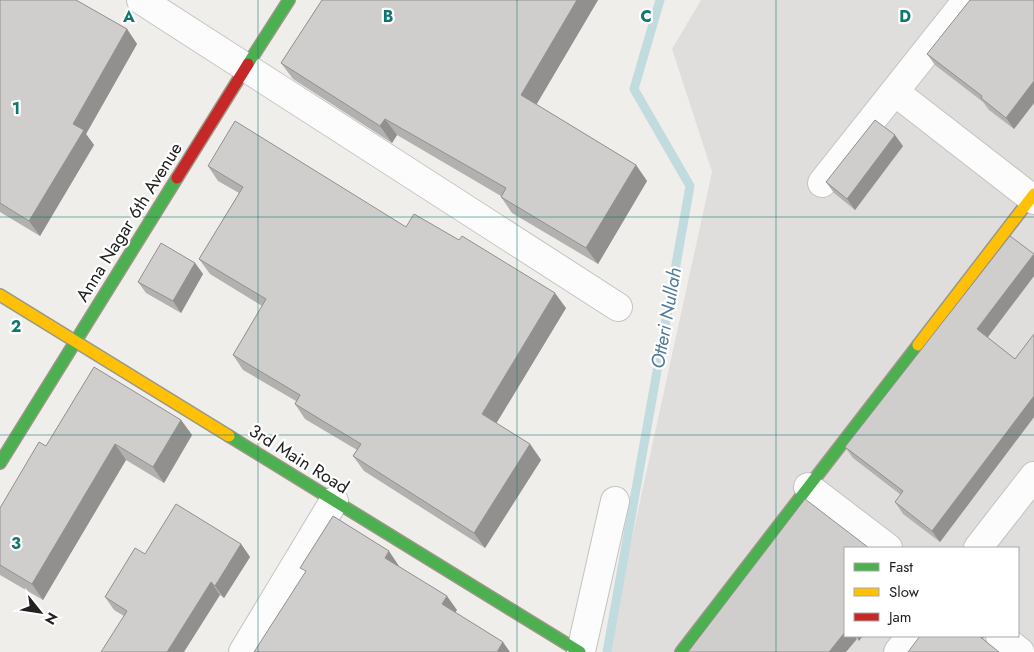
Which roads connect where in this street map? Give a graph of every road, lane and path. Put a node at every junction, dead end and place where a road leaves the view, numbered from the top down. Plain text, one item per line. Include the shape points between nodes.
1 (141, 0) edge
2 (289, 0) edge
3 (967, 0) edge
4 (247, 68) junction
5 (895, 92) junction
6 (822, 183) dead end
7 (1033, 197) edge
8 (0, 295) edge
9 (618, 307) dead end
10 (74, 341) junction
11 (0, 463) edge
12 (1034, 476) edge
13 (808, 486) junction
14 (334, 501) junction
15 (615, 501) dead end
16 (887, 547) edge
17 (979, 547) edge
18 (910, 637) edge
19 (1001, 637) edge
20 (243, 652) edge
21 (581, 652) edge
22 (681, 652) edge
23 (898, 652) edge
24 (1020, 652) edge

1 - 4 street
2 - 4 street, Anna Nagar 6th Avenue
3 - 5 street
4 - 9 street
4 - 10 street, Anna Nagar 6th Avenue
5 - 6 street
5 - 7 street
7 - 13 street
8 - 10 street, 3rd Main Road
10 - 11 street, Anna Nagar 6th Avenue
10 - 14 street, 3rd Main Road
12 - 17 street
13 - 16 street
13 - 22 street
14 - 20 street
14 - 21 street, 3rd Main Road
15 - 21 street
18 - 23 street
19 - 24 street

